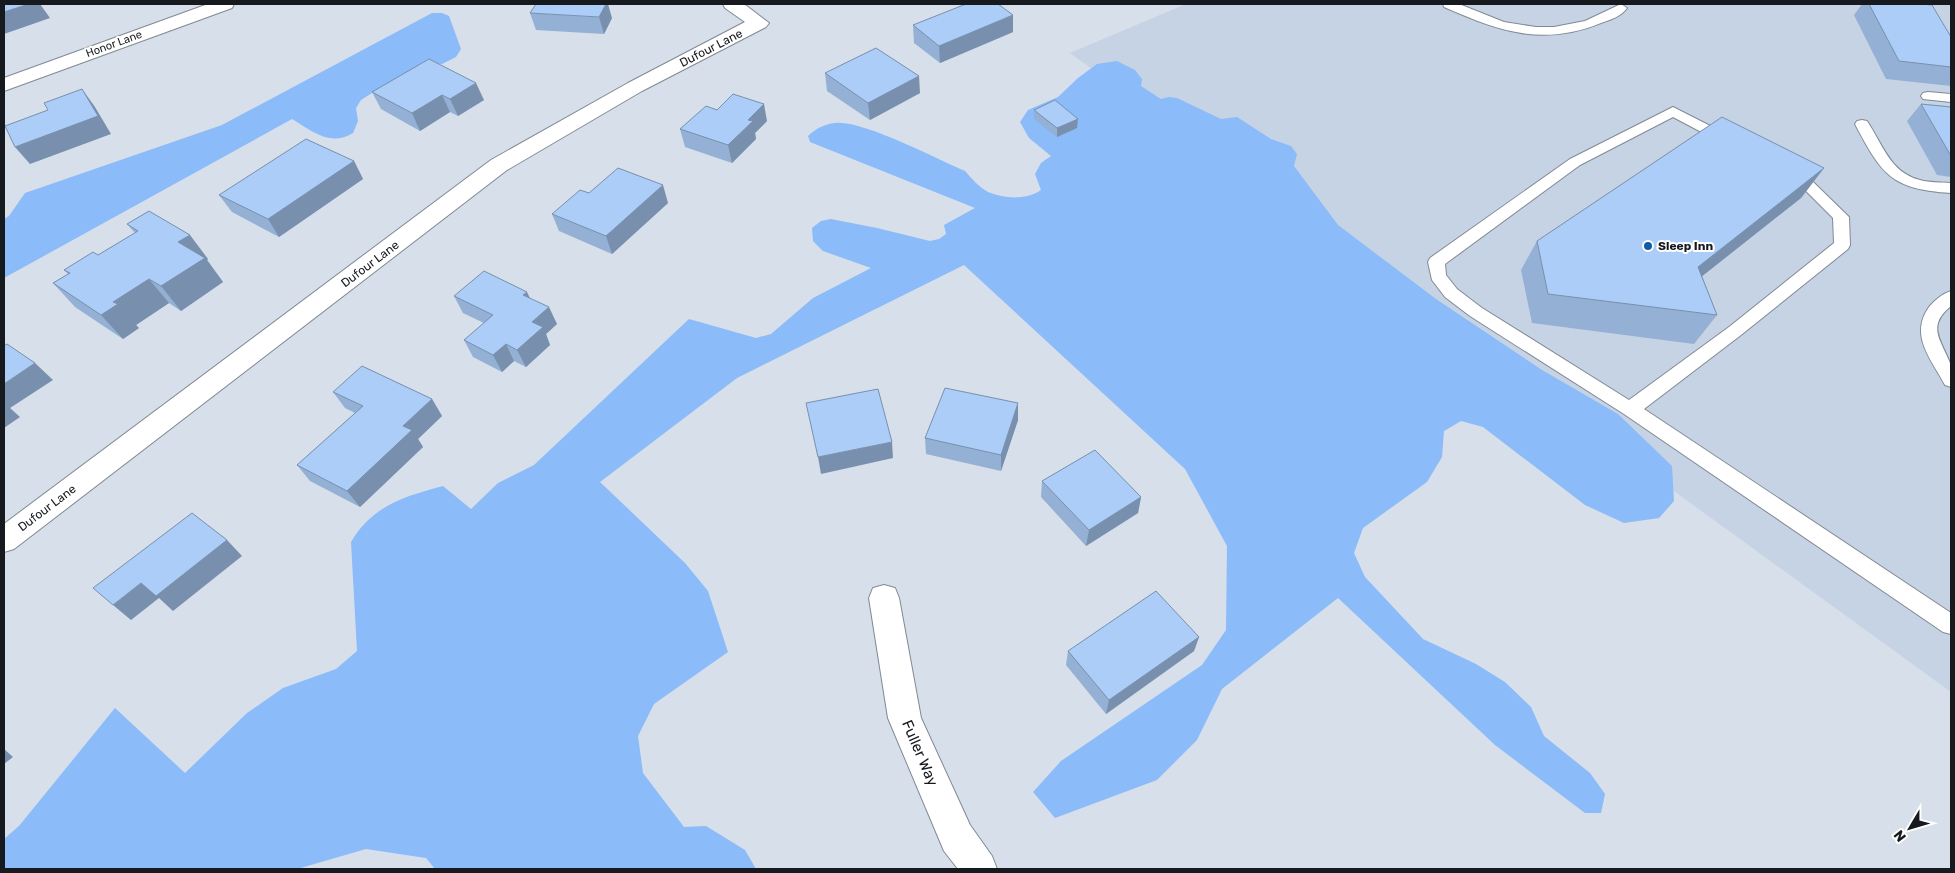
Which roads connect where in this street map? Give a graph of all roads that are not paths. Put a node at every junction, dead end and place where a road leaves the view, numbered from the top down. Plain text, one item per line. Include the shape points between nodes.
1 (225, 4) edge
2 (732, 4) edge
3 (1449, 4) edge
4 (1622, 8) dead end
5 (4, 85) edge
6 (1928, 96) dead end
7 (1951, 98) edge
8 (1862, 124) dead end
9 (1743, 148) edge
10 (1777, 167) edge
11 (1951, 188) edge
12 (1951, 298) edge
13 (1951, 380) edge
14 (1630, 409) junction
15 (4, 540) edge
16 (884, 598) dead end
17 (1951, 625) edge
18 (978, 869) edge

1 - 5 street, Honor Lane
2 - 15 street, Dufour Lane via 759,23 635,86 499,165
3 - 4 lane via 1485,21 1517,30 1544,32 1576,27 1608,17
6 - 7 lane
8 - 11 lane via 1886,167 1898,177 1916,184
9 - 14 lane via 1673,111 1575,162 1436,262 1438,276 1451,293 1476,312
10 - 14 lane via 1804,181 1841,217 1842,245 1735,331
12 - 13 lane via 1929,320 1928,335
14 - 17 lane
16 - 18 street, Fuller Way via 904,718 957,838

